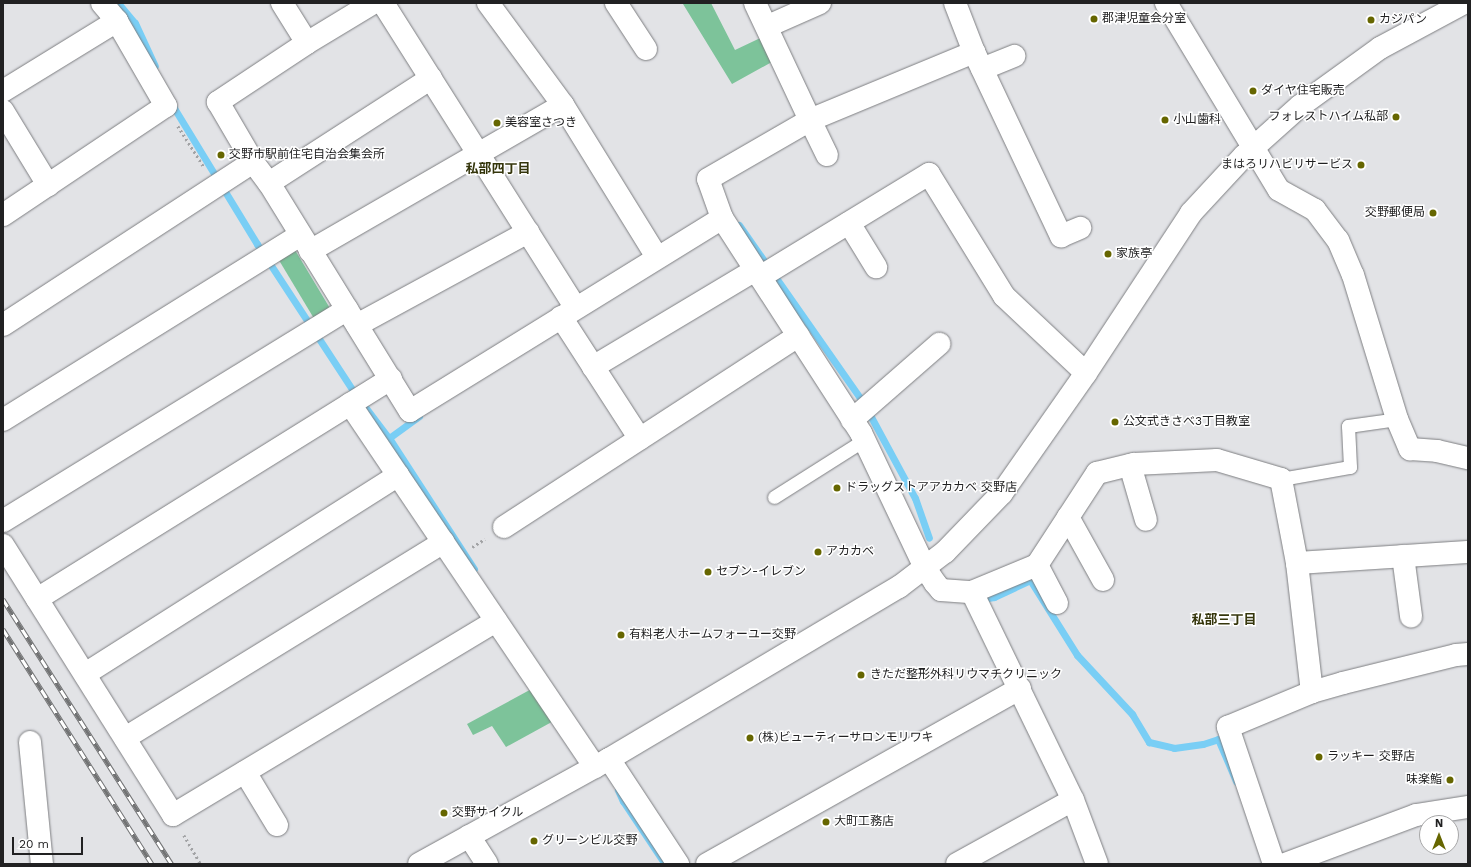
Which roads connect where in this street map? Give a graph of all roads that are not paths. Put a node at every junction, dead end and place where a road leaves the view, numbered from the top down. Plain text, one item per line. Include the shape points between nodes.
1 (102, 3) edge
2 (282, 3) edge
3 (374, 3) edge
4 (383, 3) edge
5 (488, 3) edge
6 (616, 3) edge
7 (755, 3) edge
8 (820, 3) edge
9 (955, 3) edge
10 (1166, 3) edge
11 (1458, 4) edge
12 (117, 20) junction
13 (768, 26) junction
14 (307, 43) junction
15 (646, 49) dead end
16 (1014, 56) dead end
17 (978, 60) junction
18 (431, 78) junction
19 (3, 91) edge
20 (563, 105) junction
21 (3, 111) edge
22 (810, 120) junction
23 (1253, 148) junction
24 (480, 153) junction
25 (827, 155) dead end
26 (253, 162) junction
27 (268, 183) junction
28 (48, 185) junction
29 (3, 215) edge
30 (722, 219) junction
31 (848, 224) junction
32 (1080, 228) dead end
33 (528, 232) junction
34 (305, 243) junction
35 (657, 257) junction
36 (876, 267) dead end
37 (759, 274) junction
38 (352, 317) junction
39 (568, 320) junction
40 (3, 325) edge
41 (798, 336) junction
42 (939, 344) dead end
43 (593, 367) junction
44 (1086, 373) junction
45 (391, 379) junction
46 (351, 404) junction
47 (853, 419) junction
48 (1397, 419) junction
49 (3, 420) edge
50 (640, 439) junction
51 (864, 440) junction
52 (1468, 458) edge
53 (1130, 465) junction
54 (398, 474) junction
55 (1281, 479) junction
56 (774, 497) dead end
57 (1068, 517) junction
58 (1146, 520) dead end
59 (3, 521) edge
60 (504, 527) road end
61 (443, 542) junction
62 (3, 545) edge
63 (1468, 552) edge
64 (1404, 556) junction
65 (1296, 563) junction
66 (1037, 565) junction
67 (925, 568) junction
68 (1103, 580) dead end
69 (972, 592) junction
70 (37, 599) junction
71 (1057, 603) dead end
72 (1411, 616) dead end
73 (496, 621) junction
74 (1468, 654) edge
75 (84, 674) junction
76 (1020, 688) junction
77 (1312, 692) junction
78 (125, 738) junction
79 (30, 742) dead end
80 (602, 763) junction
81 (246, 772) junction
82 (1072, 800) junction
83 (1468, 807) edge
84 (277, 825) dead end
85 (469, 836) junction
86 (42, 864) edge
87 (419, 864) edge
88 (487, 864) edge
89 (678, 864) edge
90 (707, 864) edge
91 (957, 864) edge
92 (1097, 864) edge
93 (1274, 864) edge
94 (1285, 864) edge

1 - 12 street
2 - 14 street
3 - 14 street
4 - 18 street
5 - 20 street
6 - 15 street
7 - 13 street
8 - 13 street
9 - 17 street
10 - 23 street
11 - 23 street via 1380,48 1300,106
12 - 19 street
12 - 28 street via 166,106
13 - 22 street
14 - 26 street via 218,102
16 - 17 street
17 - 22 street
17 - 32 street via 1060,236
18 - 24 street
18 - 27 street
20 - 24 street
20 - 35 street
21 - 28 street
22 - 25 street
22 - 30 street via 708,179
23 - 44 street via 1190,213
23 - 48 street via 1279,190 1315,210 1338,240 1353,276
24 - 33 street
24 - 34 street
26 - 27 street
26 - 40 street
27 - 34 street
28 - 29 street
30 - 35 street
30 - 37 street
31 - 36 street
31 - 37 street via 786,262
31 - 44 street via 928,174 1004,296
33 - 38 street
33 - 39 street
34 - 38 street
34 - 49 street via 273,250
35 - 39 street
37 - 41 street
37 - 43 street
38 - 45 street
38 - 59 street via 312,331
39 - 43 street
39 - 45 street via 410,411
41 - 47 street
41 - 50 street
42 - 47 street
43 - 50 street
44 - 67 street via 1002,493 945,552
45 - 46 street
46 - 54 street
46 - 70 street
47 - 51 street
48 - 52 street via 1410,449 1437,451
48 - 55 lane via 1348,426 1350,467
50 - 60 street
51 - 56 lane
51 - 67 street
53 - 55 street via 1217,460
53 - 57 street via 1097,473
53 - 58 street
54 - 61 street
54 - 75 street
55 - 65 street
57 - 66 street
57 - 68 street
61 - 73 street
61 - 78 street
62 - 70 street
63 - 64 street
64 - 65 street
64 - 72 street
65 - 77 street
66 - 69 street
66 - 71 street
67 - 69 street via 941,590
67 - 80 street via 899,587
69 - 76 street
70 - 75 street
73 - 80 street
73 - 81 street
74 - 77 street
75 - 78 street
76 - 82 street
76 - 90 street
77 - 93 street via 1228,727
78 - 81 street via 173,815
79 - 86 street
80 - 85 street
80 - 89 street
81 - 84 street
82 - 91 street
82 - 92 street
83 - 94 street via 1416,815
85 - 87 street
85 - 88 street

